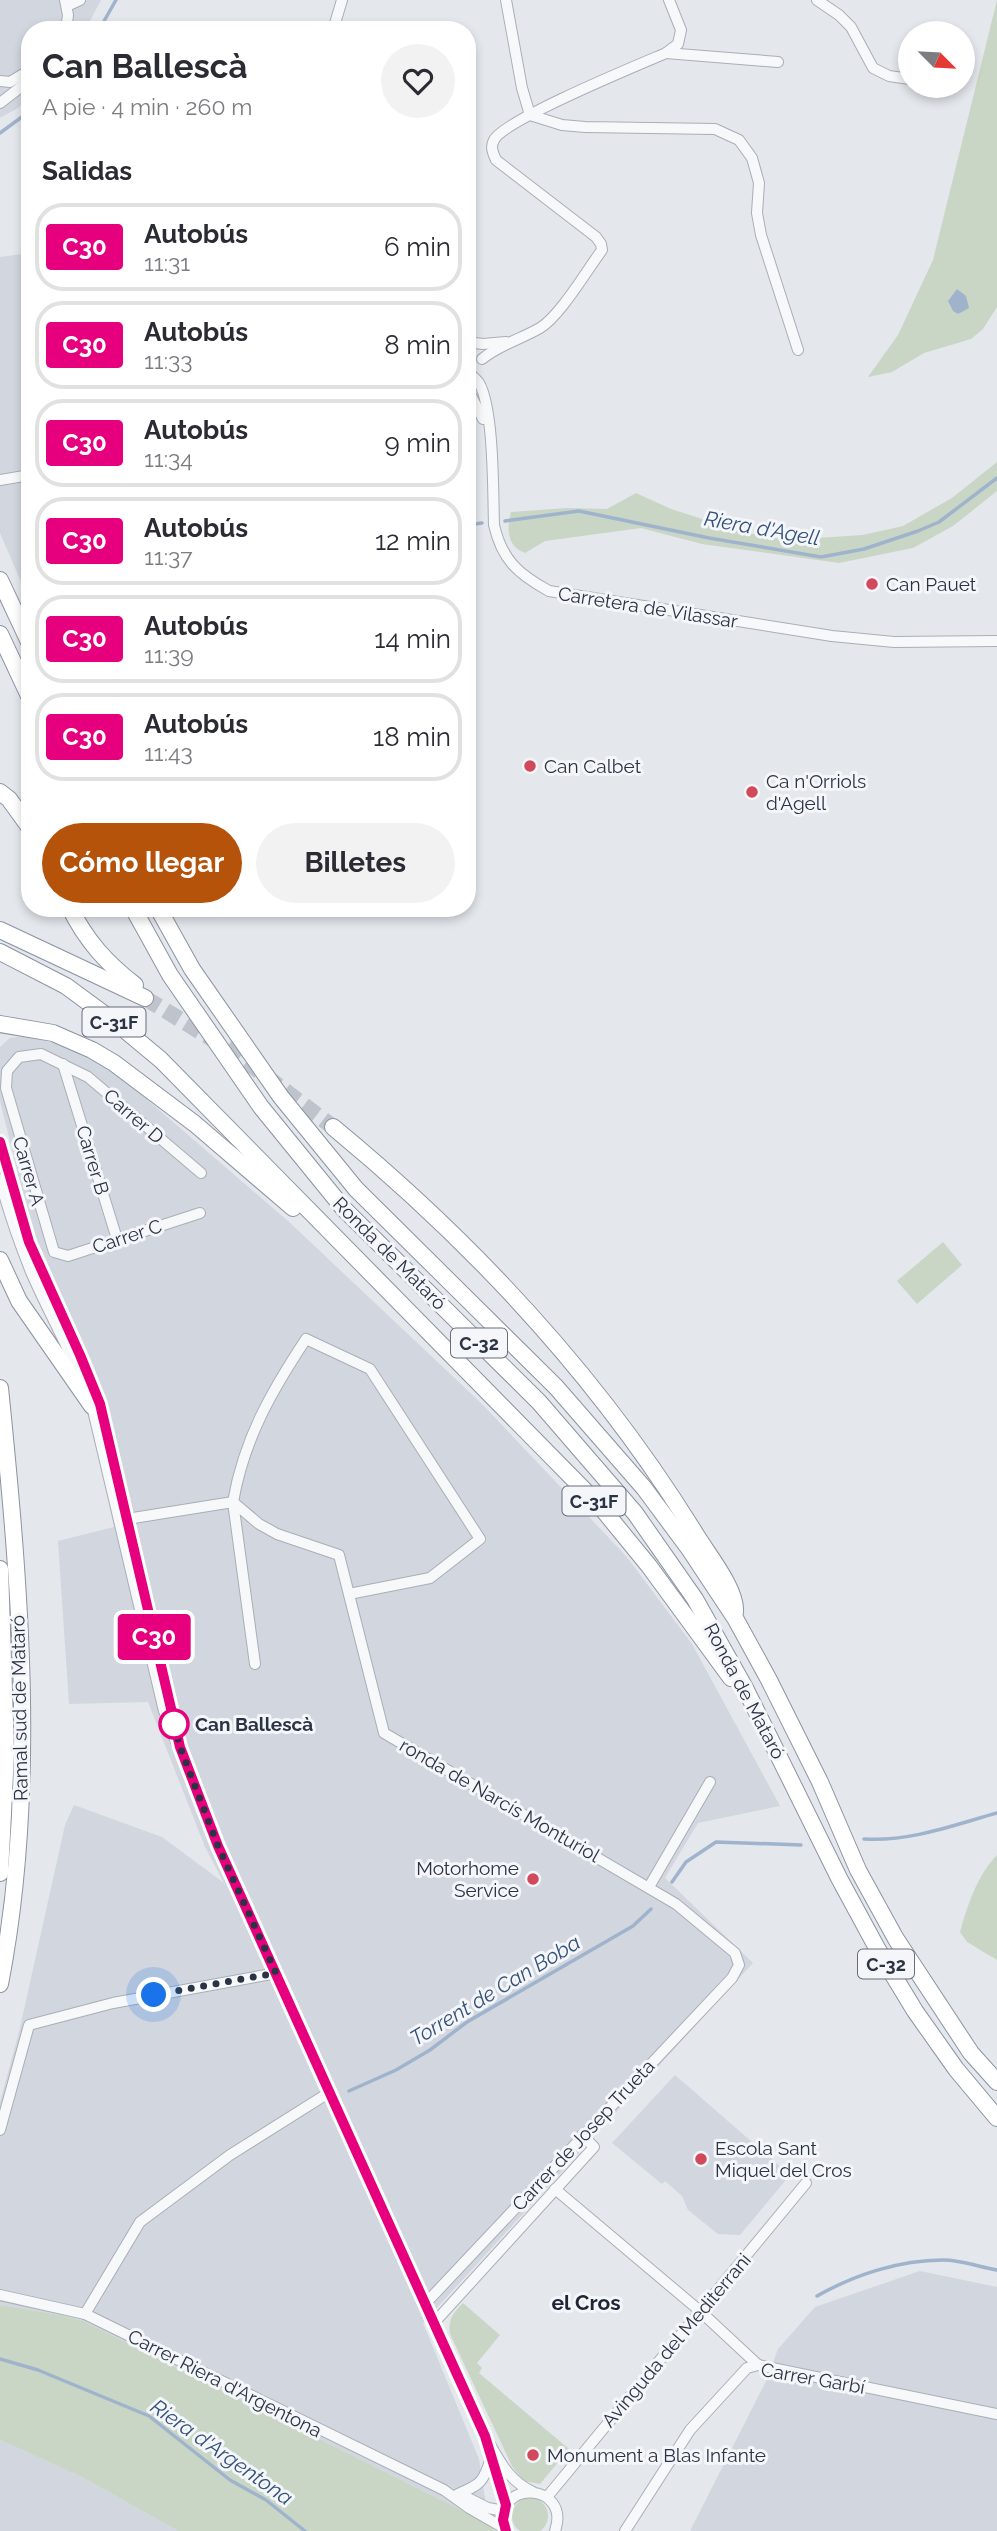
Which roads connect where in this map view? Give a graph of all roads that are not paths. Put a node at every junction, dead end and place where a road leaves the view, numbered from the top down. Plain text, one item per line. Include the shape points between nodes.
1 (80, 0) edge
2 (342, 0) edge
3 (506, 0) edge
4 (669, 0) edge
5 (817, 0) edge
6 (66, 3) edge
7 (66, 21) edge
8 (336, 21) edge
9 (666, 53) junction
10 (778, 62) dead end
11 (21, 75) edge
12 (898, 77) edge
13 (0, 81) edge
14 (21, 87) edge
15 (0, 103) edge
16 (530, 115) junction
17 (512, 341) junction
18 (476, 343) edge
19 (476, 346) edge
20 (798, 350) dead end
21 (476, 364) edge
22 (476, 366) edge
23 (476, 378) edge
24 (476, 387) edge
25 (476, 405) edge
26 (479, 411) junction
27 (491, 441) junction
28 (21, 476) edge
29 (0, 480) edge
30 (0, 580) edge
31 (21, 625) edge
32 (0, 634) edge
33 (997, 641) edge
34 (21, 679) edge
35 (0, 792) edge
36 (21, 816) edge
37 (75, 917) edge
38 (138, 917) edge
39 (163, 917) edge
40 (0, 930) edge
41 (0, 952) edge
42 (0, 1024) edge
43 (32, 1029) junction
44 (0, 1037) edge
45 (63, 1064) junction
46 (81, 1073) junction
47 (69, 1081) junction
48 (333, 1127) tunnel mouth
49 (0, 1142) edge
50 (0, 1160) edge
51 (201, 1173) dead end
52 (0, 1179) edge
53 (35, 1192) junction
54 (15, 1198) junction
55 (200, 1213) dead end
56 (42, 1215) junction
57 (22, 1221) junction
58 (117, 1239) junction
59 (343, 1244) junction
60 (54, 1252) joint
61 (0, 1260) edge
62 (38, 1287) junction
63 (0, 1388) edge
64 (92, 1406) junction
65 (112, 1473) junction
66 (233, 1502) junction
67 (127, 1519) junction
68 (0, 1569) edge
69 (349, 1594) junction
70 (140, 1615) junction
71 (735, 1618) junction
72 (255, 1664) dead end
73 (745, 1688) junction
74 (180, 1747) junction
75 (710, 1782) dead end
76 (0, 1873) edge
77 (649, 1887) junction
78 (739, 1965) joint
79 (276, 1973) junction
80 (0, 1984) edge
81 (997, 2082) edge
82 (330, 2092) junction
83 (997, 2118) edge
84 (0, 2130) edge
85 (582, 2135) junction
86 (806, 2183) dead end
87 (555, 2189) junction
88 (0, 2295) edge
89 (425, 2304) junction
90 (700, 2311) junction
91 (85, 2314) junction
92 (433, 2323) junction
93 (758, 2365) junction
94 (997, 2414) edge
95 (485, 2436) junction
96 (491, 2458) junction
97 (444, 2490) junction
98 (533, 2492) junction
99 (458, 2494) junction
100 (547, 2497) junction
101 (505, 2508) junction
102 (505, 2530) edge
103 (555, 2531) edge
104 (625, 2531) edge

1 - 6 street
2 - 8 street
3 - 16 street
4 - 9 street via 681,30 678,44
5 - 12 street via 852,27 873,68
6 - 7 street
9 - 10 street
9 - 16 street
11 - 13 street via 10,82
14 - 15 street
16 - 17 street via 494,139 491,149 496,160 596,237 601,250 542,327
16 - 20 street via 585,127 715,129 738,140 752,158 759,183 761,235
17 - 18 street
17 - 22 street
19 - 21 street via 484,353
23 - 27 street, Carretera de Vilassar
24 - 26 street
25 - 26 street
26 - 27 street
27 - 33 street, Carretera de Vilassar via 497,538 518,572 549,591 832,636 894,642
28 - 29 street
30 - 31 highway
32 - 34 highway
35 - 36 highway
37 - 40 highway, C-31F via 90,943 145,998
38 - 73 highway, Ronda de Mataró / C-32 via 170,975 261,1107 344,1209 539,1402 635,1513 695,1600
39 - 71 highway, Ronda de Mataró / C-32 via 192,969 281,1097 356,1189 609,1446 690,1550
41 - 59 highway, C-31F via 66,986 161,1060
42 - 43 highway
43 - 44 highway
43 - 59 highway via 76,1042 114,1063 195,1124 332,1240
45 - 46 street, Carrer D
45 - 47 street, Carrer B
45 - 53 street, Carrer A via 41,1054 19,1057 7,1071 6,1088
46 - 47 street
46 - 51 street, Carrer D
47 - 58 street, Carrer B
48 - 71 highway via 438,1219 598,1393 669,1491 723,1577 736,1603
49 - 54 street
50 - 54 street via 10,1197
52 - 62 street
53 - 54 street
53 - 56 street, Carrer A
54 - 57 street
55 - 58 street, Carrer C
56 - 57 street
56 - 60 street, Carrer A
57 - 62 street via 20,1228
57 - 65 street via 100,1404
58 - 60 street, Carrer C via 68,1256
59 - 73 highway, C-31F via 600,1506 727,1676
61 - 64 highway via 19,1301
62 - 64 street
63 - 80 highway, Ramal sud de Mataró via 19,1627 22,1753 16,1871
64 - 65 street via 99,1417
65 - 67 street
65 - 70 street
66 - 67 street
66 - 69 street, ronda de Narcís Monturiol via 277,1534 339,1555
66 - 69 street via 250,1438 274,1388 306,1339 370,1369 480,1539 430,1578
66 - 72 street
67 - 70 street via 124,1528
67 - 74 street
68 - 76 highway via 6,1753
69 - 77 street, ronda de Narcís Monturiol via 384,1733
70 - 74 street via 164,1712
71 - 81 highway, Ronda de Mataró / C-32 via 896,1939 971,2053
73 - 83 highway, Ronda de Mataró / C-32 via 839,1878 915,2011
74 - 79 street via 218,1846
75 - 77 street
77 - 78 street, ronda de Narcís Monturiol via 735,1953
78 - 85 street, Carrer de Josep Trueta via 732,1978
79 - 82 street
79 - 84 street via 113,2003 29,2025
82 - 89 street
82 - 91 street via 230,2155 140,2222
85 - 87 street via 594,2147
85 - 89 street, Carrer de Josep Trueta
86 - 90 street, Avinguda del Mediterrani
87 - 90 street
87 - 92 street
88 - 91 street, Carrer Riera d'Argentona
89 - 92 street
90 - 93 street
90 - 100 street, Avinguda del Mediterrani
91 - 97 street, Carrer Riera d'Argentona
92 - 95 street
93 - 94 street, Carrer Garbí
93 - 104 street, Carrer Garbí via 737,2377 690,2430
95 - 96 street
95 - 98 street via 510,2476
96 - 99 street via 478,2486
96 - 101 street
97 - 99 street, Carrer Riera d'Argentona
97 - 102 street, Carrer Riera d'Argentona
98 - 100 street
98 - 101 street via 513,2497
99 - 101 street, Carrer Riera d'Argentona via 488,2508
100 - 103 street via 556,2511
101 - 102 street

